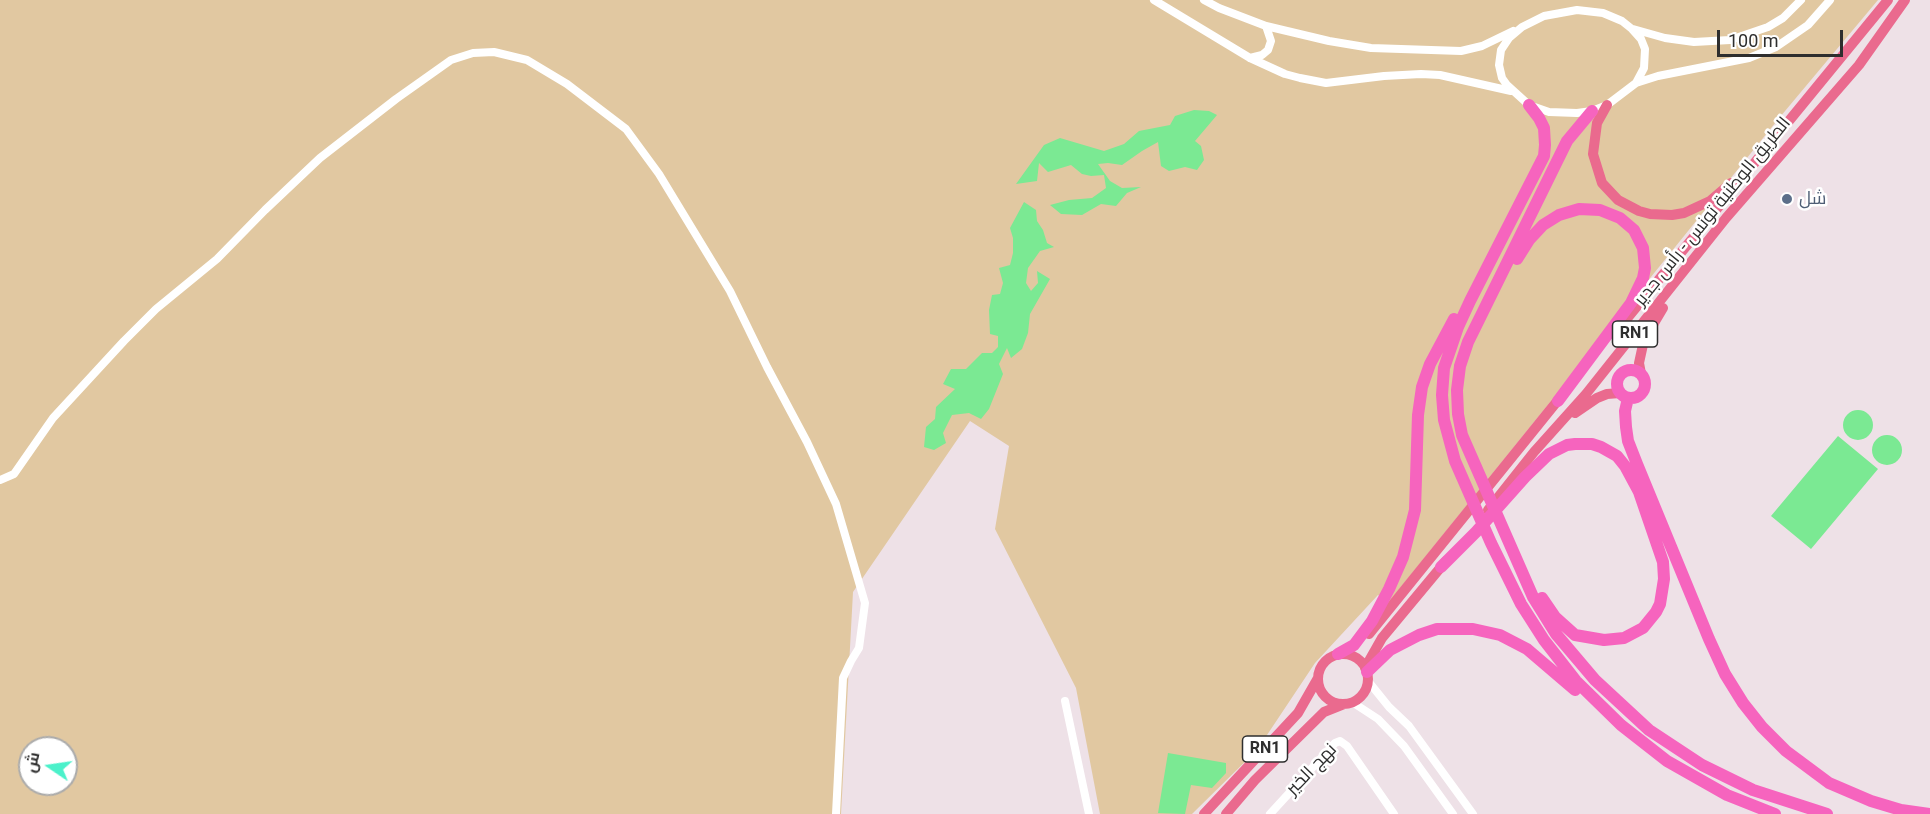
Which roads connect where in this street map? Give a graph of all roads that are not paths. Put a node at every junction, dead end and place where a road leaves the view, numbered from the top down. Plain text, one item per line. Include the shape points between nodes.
1 (1154, 0) edge
2 (1204, 0) edge
3 (1802, 0) edge
4 (1830, 0) edge
5 (1888, 0) edge
6 (1905, 0) edge
7 (1266, 26) junction
8 (1522, 27) junction
9 (1632, 29) junction
10 (1250, 58) junction
11 (1636, 83) junction
12 (1513, 92) junction
13 (1529, 105) junction
14 (1607, 105) junction
15 (1592, 111) junction
16 (1775, 138) junction
17 (1695, 257) junction
18 (1491, 260) junction
19 (1641, 374) junction
20 (1624, 395) junction
21 (1558, 401) junction
22 (1564, 420) junction
23 (1474, 464) junction
24 (0, 480) edge
25 (1517, 560) junction
26 (1441, 567) junction
27 (1343, 654) junction
28 (1367, 674) junction
29 (1318, 678) junction
30 (1065, 701) dead end
31 (1348, 703) junction
32 (1621, 725) junction
33 (836, 814) edge
34 (1089, 814) edge
35 (1204, 814) edge
36 (1226, 814) edge
37 (1270, 814) edge
38 (1394, 814) edge
39 (1453, 814) edge
40 (1473, 814) edge
41 (1775, 814) edge
42 (1827, 814) edge
43 (1930, 814) edge

1 - 10 street
2 - 7 street
3 - 9 street via 1768,27 1730,40 1694,42
4 - 11 street via 1808,25 1776,47 1749,58
5 - 16 main road, الطريق الوطنية تونس - رأس جدير / RN1
6 - 17 main road, الطريق الوطنية تونس - رأس جدير / RN1 via 1859,65
7 - 8 street via 1371,48 1442,51 1472,50
7 - 10 street via 1271,41 1268,50
8 - 9 street via 1544,16 1577,10 1602,14
8 - 12 street via 1501,50 1502,78
9 - 11 street via 1645,49 1644,68
10 - 12 street via 1314,81 1440,75
11 - 14 street
12 - 13 street
13 - 15 street via 1564,114
13 - 18 highway via 1544,128 1544,156
14 - 15 street
14 - 16 main road via 1597,123 1593,147 1598,173 1618,200 1650,214 1684,213 1710,201
15 - 23 highway via 1567,141 1464,354 1458,377 1458,414
16 - 21 main road, الطريق الوطنية تونس - رأس جدير / RN1
17 - 19 main road via 1686,278 1644,340
17 - 22 main road, الطريق الوطنية تونس - رأس جدير / RN1
18 - 27 highway via 1444,337 1422,387 1415,510 1403,557 1372,621
18 - 32 highway via 1447,356 1442,381 1446,432 1462,480 1516,594 1544,640 1576,681
19 - 20 highway via 1645,389 1639,396
19 - 20 highway via 1631,370 1622,374 1617,383
20 - 22 main road via 1597,398
20 - 43 highway via 1628,441 1709,639 1743,703 1786,751 1829,783 1871,801
21 - 23 highway via 1631,303 1645,268 1643,248 1634,230 1620,218 1600,210 1579,209 1544,225 1528,240 1501,288 1473,347 1465,377 1464,405
21 - 27 main road, الطريق الوطنية تونس - رأس جدير / RN1 via 1358,648
22 - 26 main road, الطريق الوطنية تونس - رأس جدير / RN1
23 - 25 highway
24 - 33 street via 14,474 53,418 140,324 217,259 320,158 451,60 494,52 527,60 567,84 626,129 659,174 730,291 836,504 865,603 859,648 843,678
25 - 26 highway via 1555,617 1584,638 1624,638 1643,628 1660,604 1663,562 1639,492 1617,456 1592,444 1567,445 1549,454
25 - 42 highway via 1533,597 1556,634 1601,687 1649,730 1721,776
26 - 28 main road, الطريق الوطنية تونس - رأس جدير / RN1 via 1382,638
27 - 28 main road via 1358,659
27 - 29 main road, RN1 via 1324,662
28 - 31 main road, RN1 via 1361,696
28 - 32 highway via 1390,650 1419,635 1445,629 1481,630 1527,649
28 - 40 street
29 - 31 main road via 1323,694 1332,702
29 - 35 main road, RN1 via 1298,713
30 - 34 street
31 - 36 main road, RN1 via 1324,712
31 - 39 street via 1378,719 1398,740
32 - 41 highway via 1684,771 1727,795
37 - 38 street, نهج الخير via 1340,741

